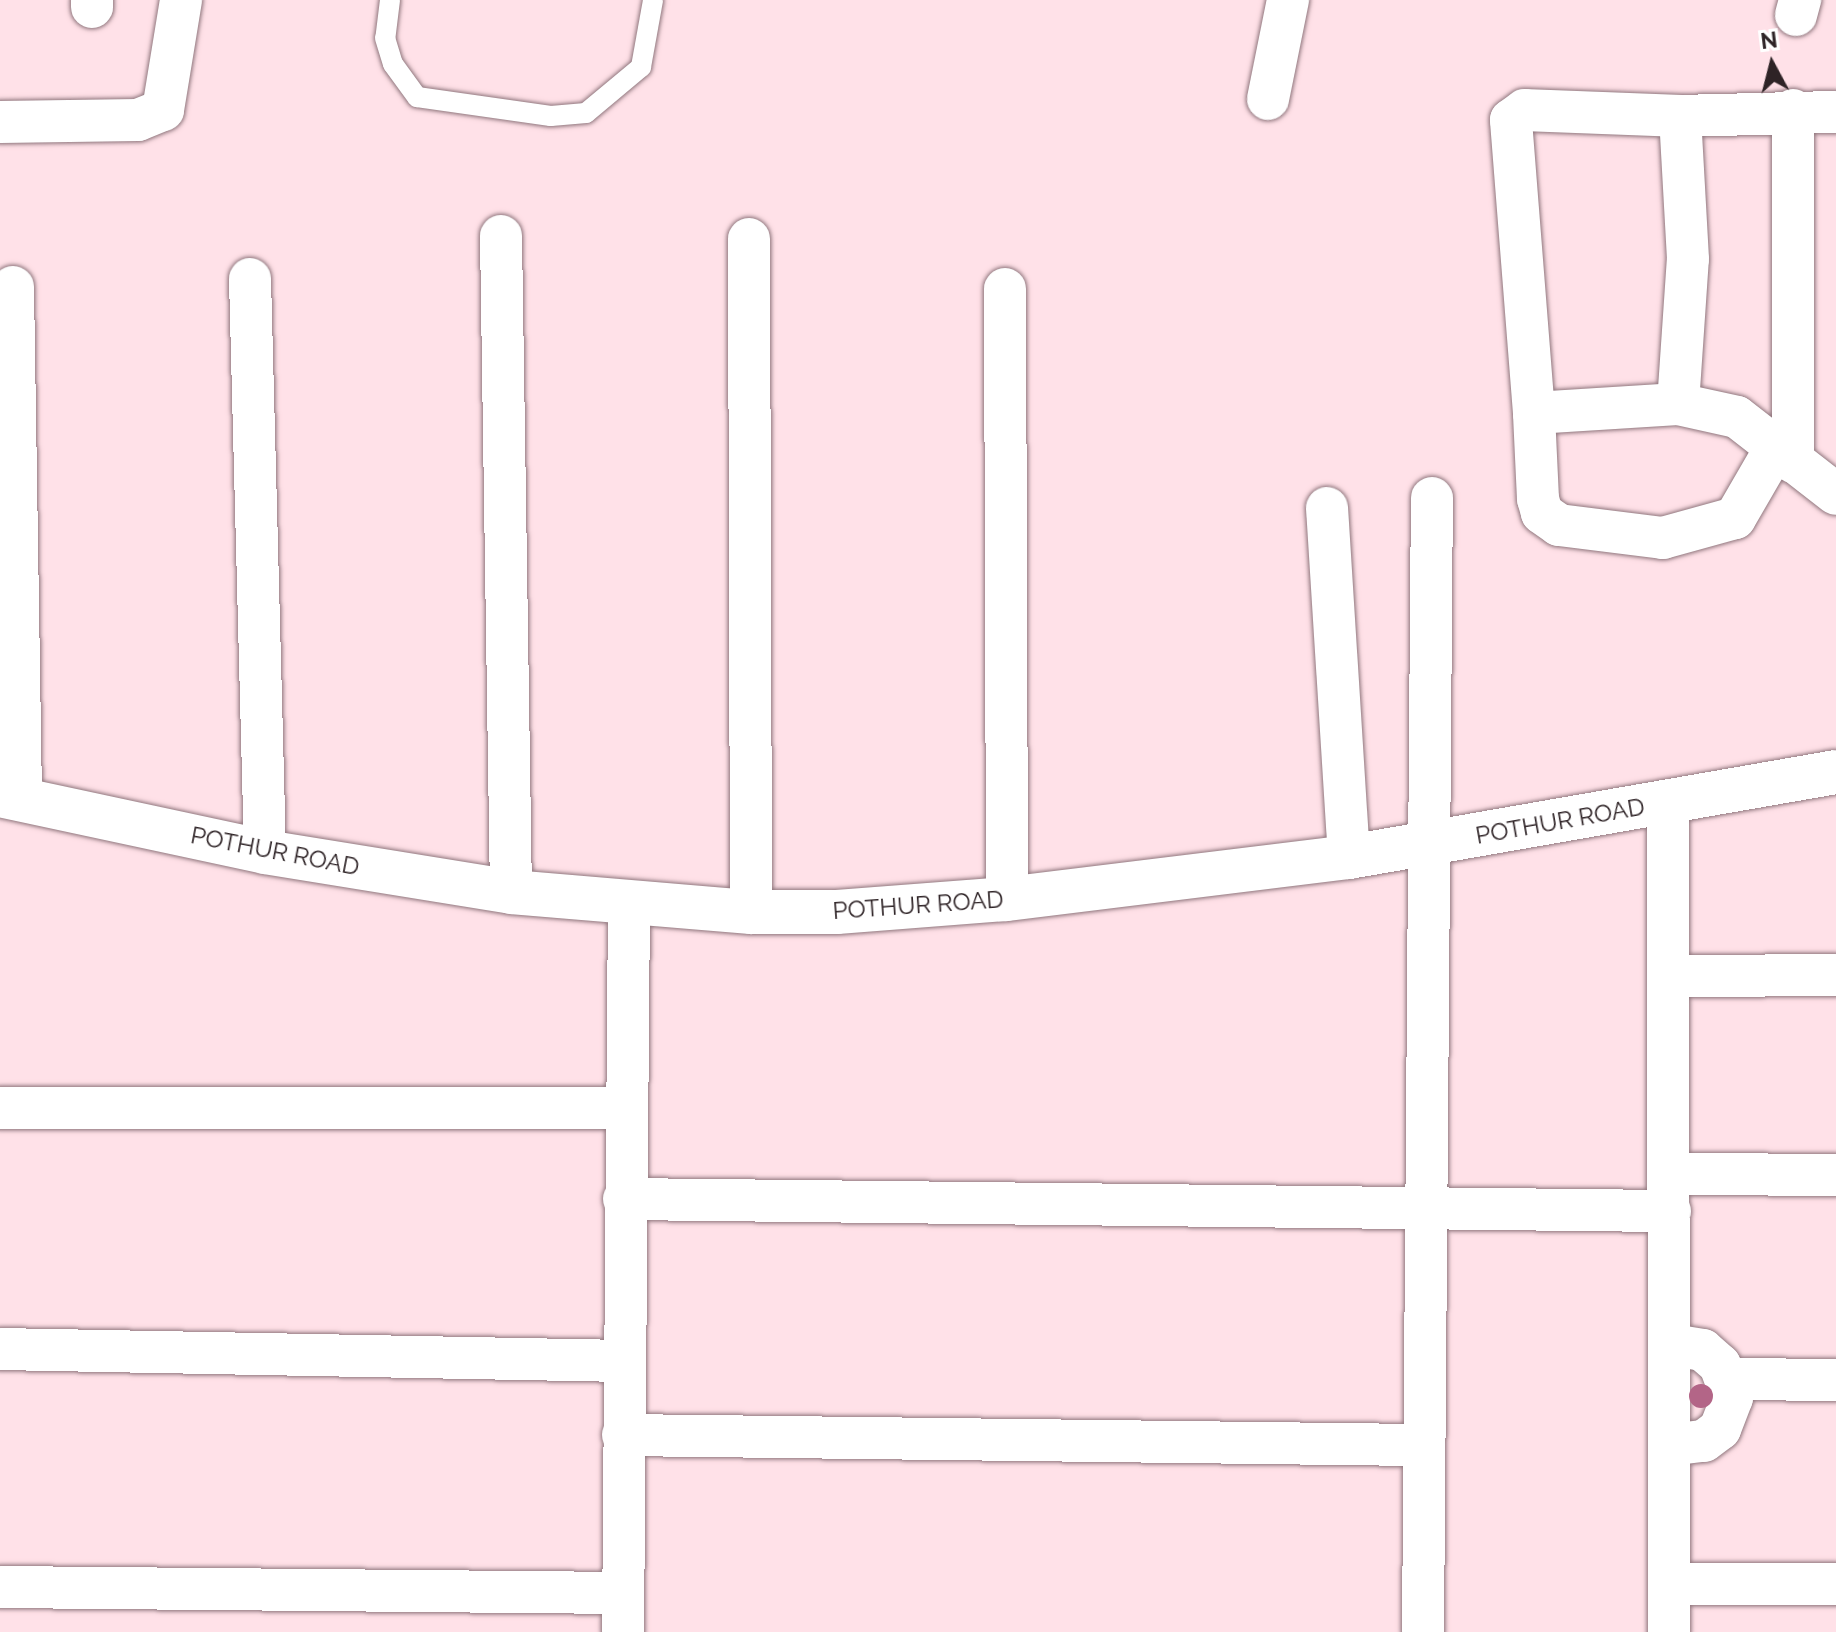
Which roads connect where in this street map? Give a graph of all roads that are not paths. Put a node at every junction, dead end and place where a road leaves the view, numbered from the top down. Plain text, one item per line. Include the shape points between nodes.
1 (181, 0) edge
2 (390, 0) edge
3 (653, 0) edge
4 (1288, 0) edge
5 (1268, 99) dead end
6 (1793, 110) junction
7 (1836, 112) edge
8 (1680, 116) junction
9 (0, 122) edge
10 (501, 236) dead end
11 (749, 239) dead end
12 (250, 279) dead end
13 (13, 287) dead end
14 (1005, 289) dead end
15 (1678, 404) junction
16 (1534, 413) junction
17 (1784, 456) junction
18 (1836, 494) edge
19 (1432, 498) dead end
20 (1327, 508) dead end
21 (1836, 772) edge
22 (10, 796) edge
23 (1668, 803) junction
24 (1434, 842) junction
25 (265, 852) junction
26 (1349, 857) junction
27 (511, 892) junction
28 (1007, 899) junction
29 (629, 904) junction
30 (751, 912) junction
31 (1836, 975) edge
32 (1671, 976) junction
33 (0, 1108) edge
34 (625, 1108) junction
35 (1836, 1175) edge
36 (1670, 1192) junction
37 (624, 1199) junction
38 (1424, 1208) junction
39 (1670, 1345) junction
40 (0, 1349) edge
41 (624, 1361) junction
42 (1728, 1379) junction
43 (1836, 1380) edge
44 (623, 1435) junction
45 (1423, 1445) junction
46 (1669, 1445) junction
47 (1669, 1584) junction
48 (1836, 1584) edge
49 (0, 1587) edge
50 (623, 1612) edge
51 (1423, 1632) edge
52 (1669, 1632) edge

1 - 9 street via 163,110 138,120
2 - 3 lane via 385,38 393,64 417,97 551,116 586,113 641,67
4 - 5 street
6 - 7 street
6 - 8 street
6 - 17 street
8 - 15 street via 1688,259
8 - 16 street via 1525,110 1511,120 1507,136
10 - 27 street
11 - 30 street
12 - 25 street
13 - 22 street
14 - 28 street
15 - 16 street
15 - 17 street via 1737,417
16 - 17 street via 1538,499 1542,513 1559,525 1663,538 1735,518
17 - 18 street
19 - 24 street
20 - 26 street
21 - 23 street, POTHUR ROAD
22 - 25 street, POTHUR ROAD
23 - 24 street, POTHUR ROAD
23 - 32 street
24 - 26 street, POTHUR ROAD
24 - 38 street
25 - 27 street, POTHUR ROAD
26 - 28 street, POTHUR ROAD
27 - 29 street, POTHUR ROAD
28 - 30 street, POTHUR ROAD via 888,910
29 - 30 street, POTHUR ROAD
29 - 34 street
31 - 32 street
32 - 36 street
33 - 34 street
34 - 37 street
35 - 36 street
36 - 38 street
36 - 39 street
37 - 38 street
37 - 41 street
38 - 45 street
39 - 42 street via 1703,1350
39 - 46 street
40 - 41 street
41 - 44 street
42 - 43 street
42 - 46 street via 1732,1398 1720,1429 1704,1441
44 - 45 street
44 - 50 street
45 - 51 street
46 - 47 street
47 - 48 street
47 - 52 street
49 - 50 street

